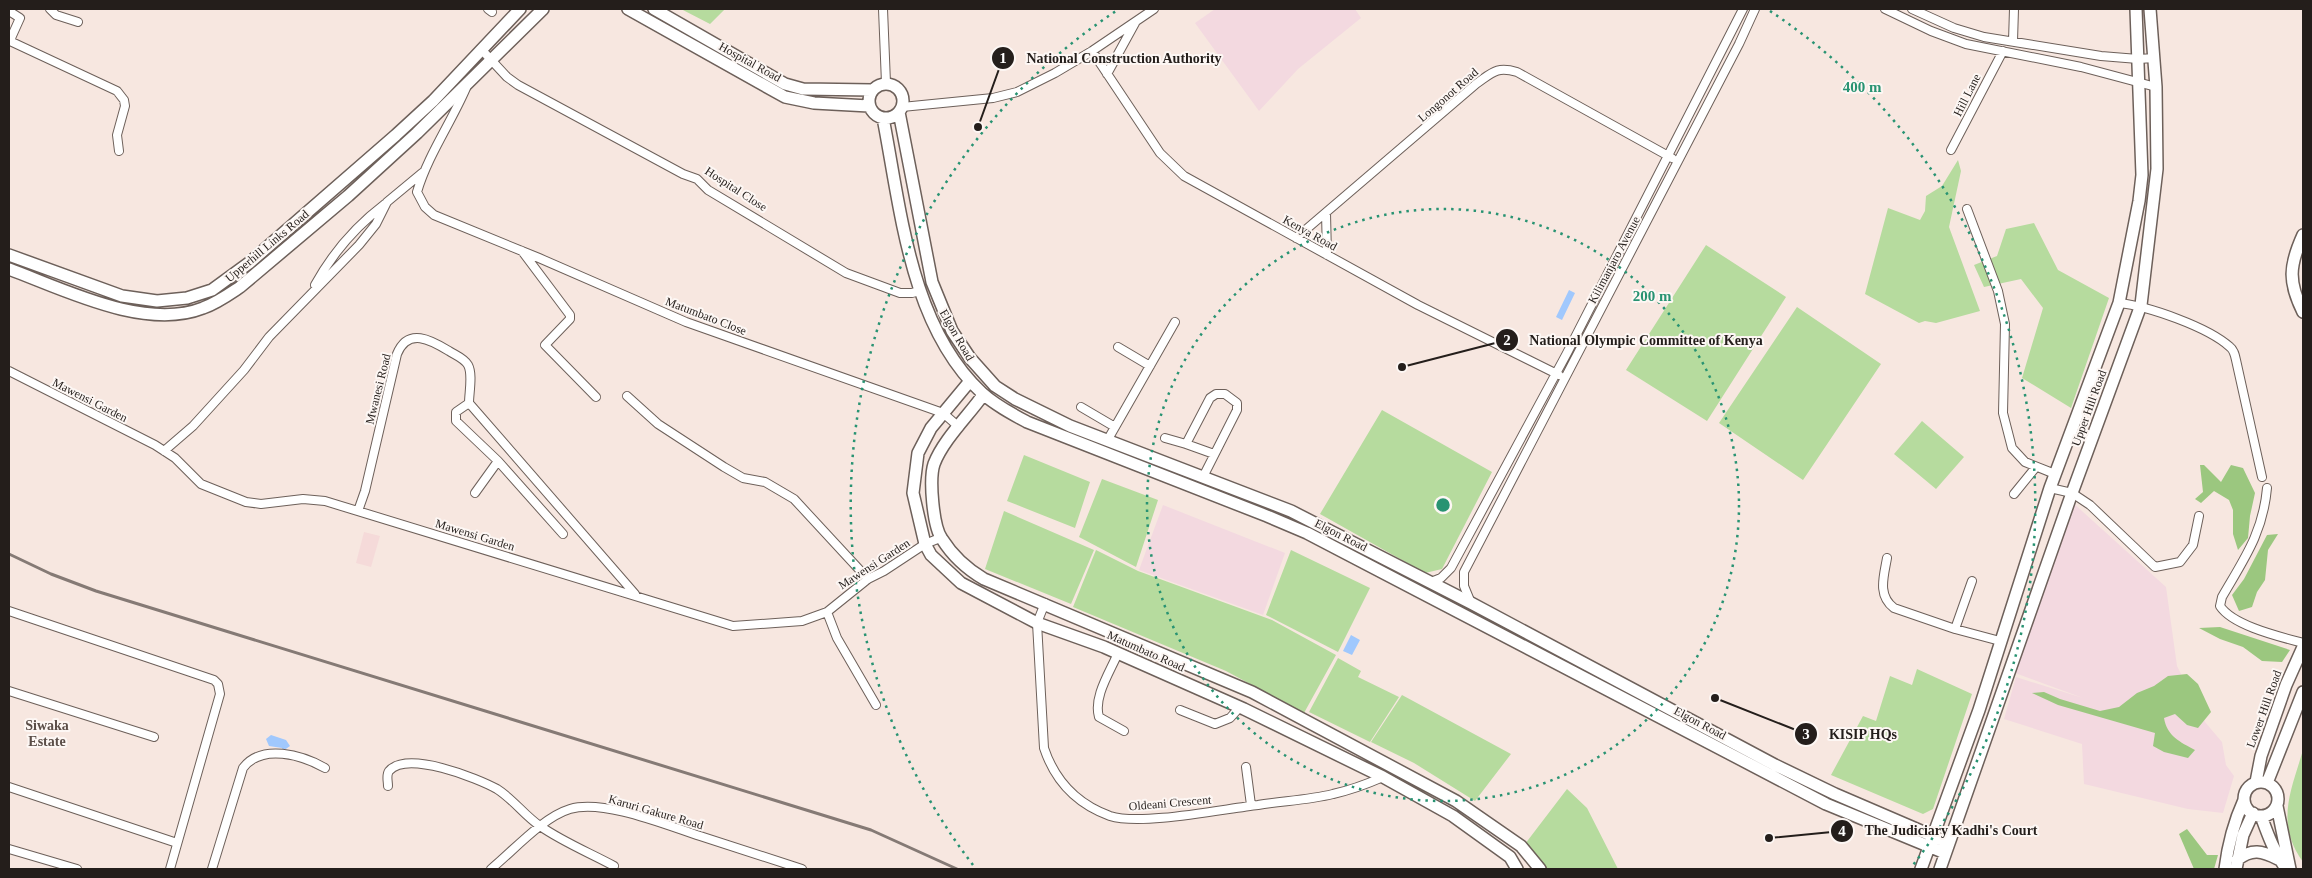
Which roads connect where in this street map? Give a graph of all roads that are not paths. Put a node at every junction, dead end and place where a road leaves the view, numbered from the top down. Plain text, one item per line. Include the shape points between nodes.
1 (50, 9) edge
2 (520, 9) edge
3 (543, 9) edge
4 (628, 9) edge
5 (654, 9) edge
6 (883, 9) edge
7 (1154, 9) edge
8 (1742, 9) edge
9 (1756, 9) edge
10 (1885, 9) edge
11 (1912, 9) edge
12 (2014, 9) edge
13 (2136, 9) edge
14 (2150, 9) edge
15 (9, 12) edge
16 (1136, 21) junction
17 (78, 22) dead end
18 (2013, 41) junction
19 (481, 49) junction
20 (1092, 51) junction
21 (2003, 51) junction
22 (2154, 58) junction
23 (2138, 59) junction
24 (491, 60) junction
25 (1107, 74) junction
26 (2139, 81) junction
27 (467, 84) junction
28 (886, 84) junction
29 (2156, 87) junction
30 (872, 90) junction
31 (869, 106) junction
32 (900, 110) junction
33 (883, 118) junction
34 (1951, 150) dead end
35 (119, 151) dead end
36 (1668, 157) junction
37 (1678, 162) junction
38 (422, 174) junction
39 (387, 202) junction
40 (1967, 209) dead end
41 (1326, 213) junction
42 (2303, 236) edge
43 (1296, 238) junction
44 (520, 250) junction
45 (9, 255) edge
46 (1327, 255) junction
47 (9, 269) edge
48 (920, 290) junction
49 (310, 294) junction
50 (2119, 302) junction
51 (2141, 305) junction
52 (2303, 312) edge
53 (1175, 322) dead end
54 (1118, 347) dead end
55 (1150, 366) junction
56 (9, 371) edge
57 (1556, 374) junction
58 (1565, 378) junction
59 (970, 381) junction
60 (983, 395) junction
61 (627, 396) dead end
62 (596, 397) dead end
63 (469, 403) junction
64 (1081, 407) dead end
65 (2079, 410) junction
66 (944, 413) junction
67 (2100, 416) junction
68 (959, 427) junction
69 (1115, 427) junction
70 (1165, 438) dead end
71 (1107, 441) junction
72 (1186, 444) junction
73 (164, 451) junction
74 (1214, 454) junction
75 (498, 461) junction
76 (2036, 467) junction
77 (2055, 474) junction
78 (1203, 477) junction
79 (2262, 477) dead end
80 (2050, 488) junction
81 (2267, 488) dead end
82 (475, 493) dead end
83 (2072, 493) junction
84 (2014, 494) dead end
85 (358, 511) junction
86 (2198, 516) dead end
87 (563, 534) dead end
88 (940, 538) junction
89 (925, 544) junction
90 (1887, 558) dead end
91 (868, 579) junction
92 (1972, 581) dead end
93 (1431, 582) junction
94 (1014, 591) junction
95 (635, 595) junction
96 (1045, 603) junction
97 (1471, 603) junction
98 (1008, 607) junction
99 (9, 611) edge
100 (826, 612) junction
101 (1037, 622) junction
102 (1955, 629) junction
103 (1133, 640) junction
104 (2000, 641) junction
105 (2303, 645) edge
106 (1122, 655) junction
107 (1203, 670) junction
108 (1194, 688) junction
109 (9, 691) edge
110 (1252, 692) junction
111 (2303, 692) edge
112 (876, 705) dead end
113 (1242, 708) junction
114 (1180, 710) dead end
115 (1124, 731) dead end
116 (154, 737) dead end
117 (1246, 767) dead end
118 (325, 768) dead end
119 (1383, 777) junction
120 (2262, 783) junction
121 (388, 786) dead end
122 (9, 787) edge
123 (2244, 800) junction
124 (1251, 805) junction
125 (2277, 806) junction
126 (2257, 814) junction
127 (541, 827) junction
128 (1931, 841) junction
129 (177, 843) junction
130 (1521, 846) junction
131 (1947, 848) junction
132 (9, 849) edge
133 (1510, 857) junction
134 (2278, 859) junction
135 (2237, 864) edge
136 (614, 866) dead end
137 (77, 869) edge
138 (170, 869) edge
139 (212, 869) edge
140 (492, 869) edge
141 (802, 869) edge
142 (1517, 869) edge
143 (1540, 869) edge
144 (1921, 869) edge
145 (1940, 869) edge
146 (2225, 869) edge
147 (2286, 869) edge
148 (2290, 869) edge

1 - 17 street via 56,15
2 - 19 street
3 - 24 street
4 - 31 street, Hospital Road via 785,97
5 - 30 street, Hospital Road via 785,84 803,89
6 - 28 street
7 - 16 street
8 - 36 street, Kilimanjaro Avenue
9 - 37 street, Kilimanjaro Avenue
10 - 21 street via 1947,38
11 - 18 street via 1969,33
12 - 18 street
13 - 23 street, Upper Hill Road
14 - 22 street, Upper Hill Road
15 - 35 street via 20,18 12,42 122,96 125,106 117,135
16 - 20 street
16 - 25 street
18 - 23 street
19 - 24 street, Hospital Close
19 - 45 street, Upperhill Links Road via 432,101 344,182 249,263 212,290 187,298 157,301 122,296
20 - 25 street, Kenya Road
20 - 32 street via 1032,85 1005,96
21 - 26 street
21 - 34 street, Hill Lane
22 - 23 street
22 - 29 street, Upper Hill Road
23 - 26 street, Upper Hill Road
24 - 27 street, Upperhill Links Road
24 - 48 street, Hospital Close via 518,85 697,179 708,190 846,273 900,293
25 - 43 street, Kenya Road via 1160,154 1184,176
26 - 29 street
26 - 50 street, Upper Hill Road via 2142,175
27 - 38 street
27 - 47 street, Upperhill Links Road via 348,196 240,287 202,309 158,314 114,307
28 - 30 street
28 - 32 street via 892,84 900,91
29 - 51 street, Upper Hill Road via 2156,169
30 - 31 street
31 - 33 street via 875,115
32 - 33 street via 891,118
32 - 71 street, Elgon Road via 926,261 952,331 995,386 1038,412
33 - 48 street, Elgon Road
36 - 37 street, Longonot Road
36 - 41 street, Longonot Road via 1517,72 1504,68 1495,70 1476,84
36 - 57 street, Kilimanjaro Avenue
37 - 58 street, Kilimanjaro Avenue
38 - 39 street
38 - 44 street, Matumbato Close via 416,192 425,207 446,221
39 - 49 street via 376,224 359,245
39 - 49 street via 365,219 344,244 323,270
40 - 76 street via 1998,291 2005,324 2003,413 2009,438 2017,455
41 - 43 street, Longonot Road
41 - 46 street
42 - 52 street via 2293,260 2291,277
43 - 46 street, Kenya Road
44 - 62 street via 570,315 544,345
44 - 66 street, Matumbato Close via 686,322
46 - 57 street, Kenya Road
48 - 59 street, Elgon Road via 940,338
49 - 73 street via 193,426
50 - 51 street
50 - 65 street, Upper Hill Road
51 - 67 street, Upper Hill Road
51 - 79 street via 2210,335 2234,352
53 - 55 street
54 - 55 street
55 - 69 street
56 - 73 street, Mawensi Garden
57 - 58 street, Kenya Road
57 - 93 street, Kilimanjaro Avenue via 1451,568
58 - 97 street, Kilimanjaro Avenue via 1464,572 1464,586
59 - 60 street, Elgon Road
59 - 66 street, Matumbato Road
60 - 68 street, Matumbato Road
60 - 128 street, Elgon Road via 1027,422 1307,533 1818,800
61 - 91 street via 658,424 724,467 743,478 765,482 794,499
63 - 75 street via 456,412 456,421
63 - 85 street, Mwanesi Road via 469,369 465,361 424,337 402,345 397,354
63 - 95 street
64 - 69 street
65 - 67 street
65 - 77 street, Upper Hill Road
66 - 68 street, Matumbato Close
66 - 89 street, Matumbato Road via 931,428 918,453 913,493
67 - 83 street, Upper Hill Road
68 - 88 street, Matumbato Road via 934,464 931,481
69 - 71 street
70 - 72 street
71 - 78 street, Elgon Road
72 - 74 street
72 - 74 street via 1210,398 1226,394 1237,403 1237,410
73 - 85 street, Mawensi Garden via 201,484 246,502 261,504 303,499 324,501
74 - 78 street
75 - 82 street
75 - 87 street
76 - 77 street
76 - 84 street
77 - 80 street, Upper Hill Road
78 - 93 street, Elgon Road via 1291,511
80 - 83 street
80 - 104 street, Upper Hill Road
81 - 105 street via 2265,508 2255,540 2220,606 2225,614 2242,622
83 - 86 street via 2090,505 2156,567 2180,562 2193,546
83 - 131 street, Upper Hill Road
85 - 95 street, Mawensi Garden
88 - 89 street, Mawensi Garden
88 - 94 street, Matumbato Road via 975,574
89 - 91 street, Mawensi Garden
89 - 98 street, Matumbato Road via 961,583
90 - 102 street via 1882,590 1889,604 1901,612
91 - 100 street, Mawensi Garden
92 - 102 street
93 - 97 street, Elgon Road
94 - 96 street, Matumbato Road
94 - 98 street
95 - 100 street, Mawensi Garden via 733,626 802,620
96 - 101 street, Oldeani Crescent
96 - 103 street, Matumbato Road
97 - 128 street, Elgon Road via 1783,768
98 - 101 street, Matumbato Road
99 - 129 street via 218,684 220,694
100 - 112 street via 837,638
101 - 106 street, Matumbato Road
101 - 124 street, Oldeani Crescent via 1044,748 1054,772 1068,791 1092,807 1125,819 1166,817
102 - 104 street
103 - 106 street
103 - 107 street, Matumbato Road
104 - 128 street, Upper Hill Road via 1979,710
105 - 120 street, Lower Hill Road via 2261,756
106 - 108 street, Matumbato Road
106 - 115 street via 1098,698 1096,710 1099,717
107 - 108 street
107 - 110 street, Matumbato Road
108 - 113 street, Matumbato Road
109 - 116 street
110 - 113 street
110 - 130 street, Matumbato Road via 1456,801
111 - 120 street
113 - 114 street via 1230,718 1214,724
113 - 119 street, Matumbato Road
117 - 124 street
118 - 139 street via 305,757 278,754 258,755 248,762 243,768
119 - 124 street, Oldeani Crescent via 1332,795
119 - 133 street, Matumbato Road via 1454,816
120 - 123 street via 2247,789
120 - 125 street via 2276,790
121 - 127 street via 387,776 394,768 411,763 428,764 498,790
122 - 129 street
123 - 126 street via 2249,810
123 - 146 street via 2228,848
125 - 126 street via 2270,813
125 - 148 street
126 - 134 street
126 - 135 street via 2244,835
127 - 136 street
127 - 140 street, Karuri Gakure Road
127 - 141 street, Karuri Gakure Road via 568,810 599,807 644,818
128 - 131 street, Elgon Road
128 - 144 street, Upper Hill Road
129 - 138 street
130 - 133 street
130 - 143 street, Matumbato Road
131 - 145 street, Upper Hill Road
132 - 137 street
133 - 142 street, Matumbato Road
134 - 135 street via 2258,851 2249,852
134 - 147 street

